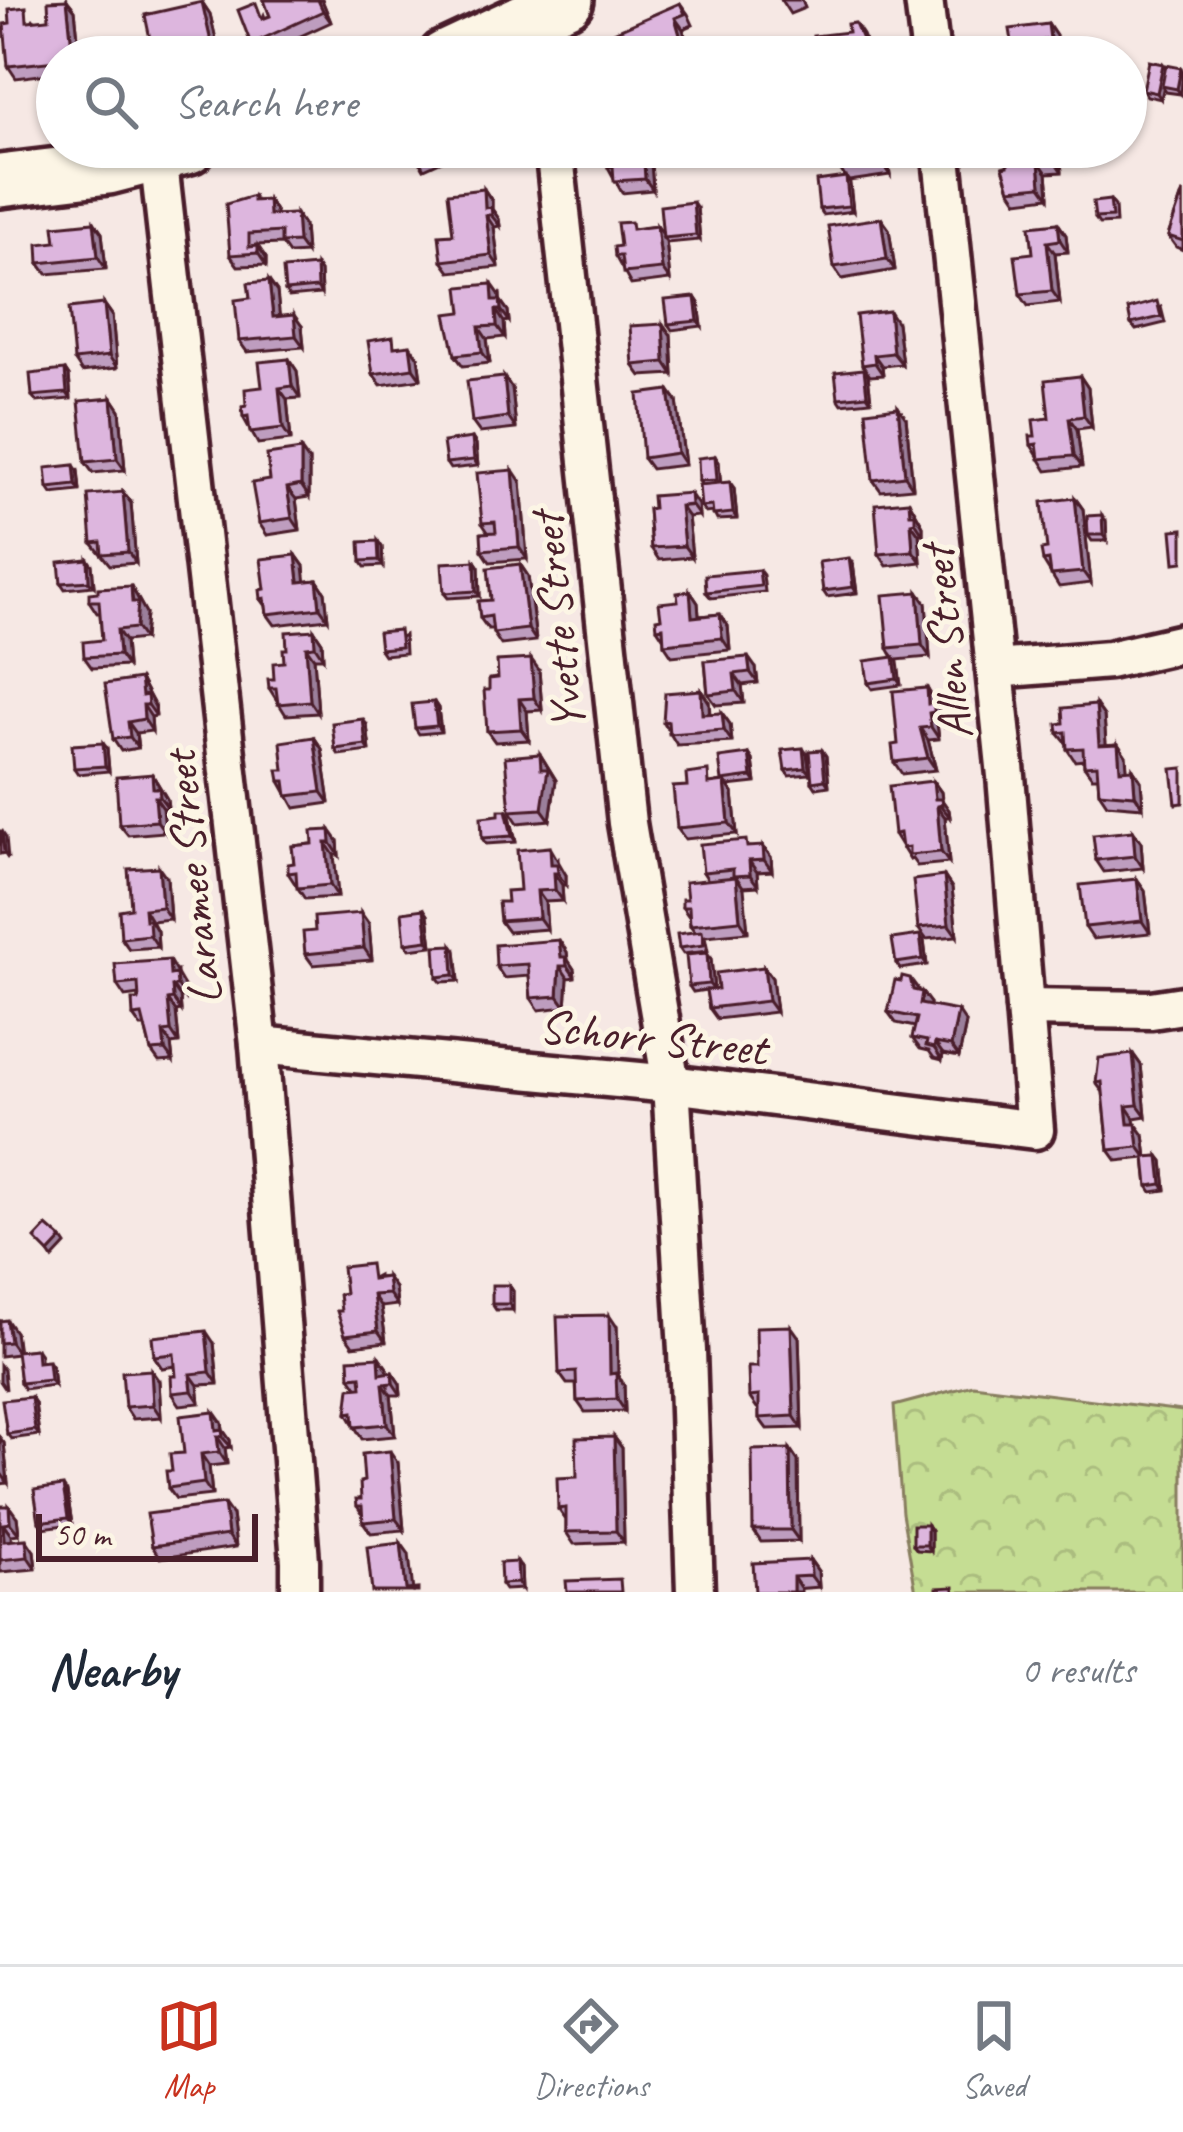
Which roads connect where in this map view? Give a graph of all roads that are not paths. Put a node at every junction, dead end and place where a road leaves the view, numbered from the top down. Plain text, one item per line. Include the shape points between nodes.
1 (924, 0) edge
2 (551, 23) edge
3 (511, 36) edge
4 (928, 36) edge
5 (108, 168) edge
6 (175, 168) edge
7 (556, 168) edge
8 (943, 168) edge
9 (0, 182) edge
10 (1183, 643) edge
11 (995, 669) junction
12 (1183, 1005) edge
13 (1025, 1008) junction
14 (259, 1045) junction
15 (671, 1084) junction
16 (1035, 1130) joint
17 (300, 1592) edge
18 (695, 1592) edge

1 - 4 street
2 - 3 main road
5 - 9 main road
6 - 14 street, Laramee Street
7 - 15 street, Yvette Street via 627,824
8 - 11 street, Allen Street
10 - 11 street via 1109,661
11 - 13 street, Allen Street
12 - 13 street
13 - 16 street, Allen Street
14 - 15 street, Schorr Street
14 - 17 street, Laramee Street
15 - 16 street, Schorr Street
15 - 18 street, Yvette Street

